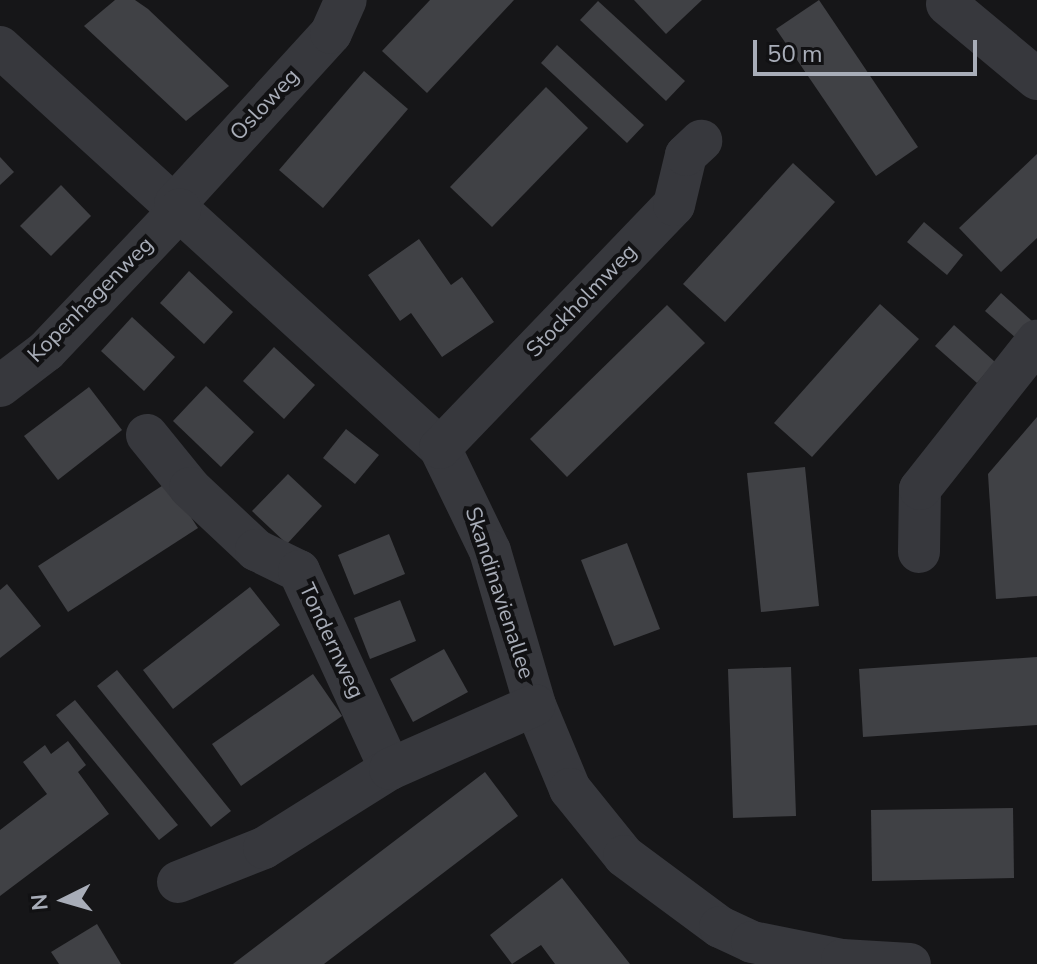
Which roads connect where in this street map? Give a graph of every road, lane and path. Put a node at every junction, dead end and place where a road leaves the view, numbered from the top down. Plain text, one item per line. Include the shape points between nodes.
1 (346, 0) edge
2 (947, 4) dead end
3 (0, 47) edge
4 (1037, 79) edge
5 (701, 141) dead end
6 (177, 207) junction
7 (1037, 341) edge
8 (0, 386) edge
9 (147, 435) dead end
10 (440, 448) junction
11 (919, 552) dead end
12 (535, 705) junction
13 (390, 769) junction
14 (178, 882) dead end
15 (796, 958) edge
16 (910, 964) edge

1 - 6 street, Osloweg via 331,33
2 - 4 street
3 - 6 street, Skandinavienallee
5 - 10 street, Stockholmweg via 686,155 674,205
6 - 8 street, Kopenhagenweg via 46,351
6 - 10 street, Skandinavienallee
7 - 11 street via 920,489
9 - 13 street, Tondernweg via 190,488 256,550 299,571
10 - 12 street, Skandinavienallee via 490,551
12 - 13 street
12 - 15 street, Skandinavienallee via 570,789 624,856 720,927
13 - 14 street via 264,848
15 - 16 street, Skandinavienallee

